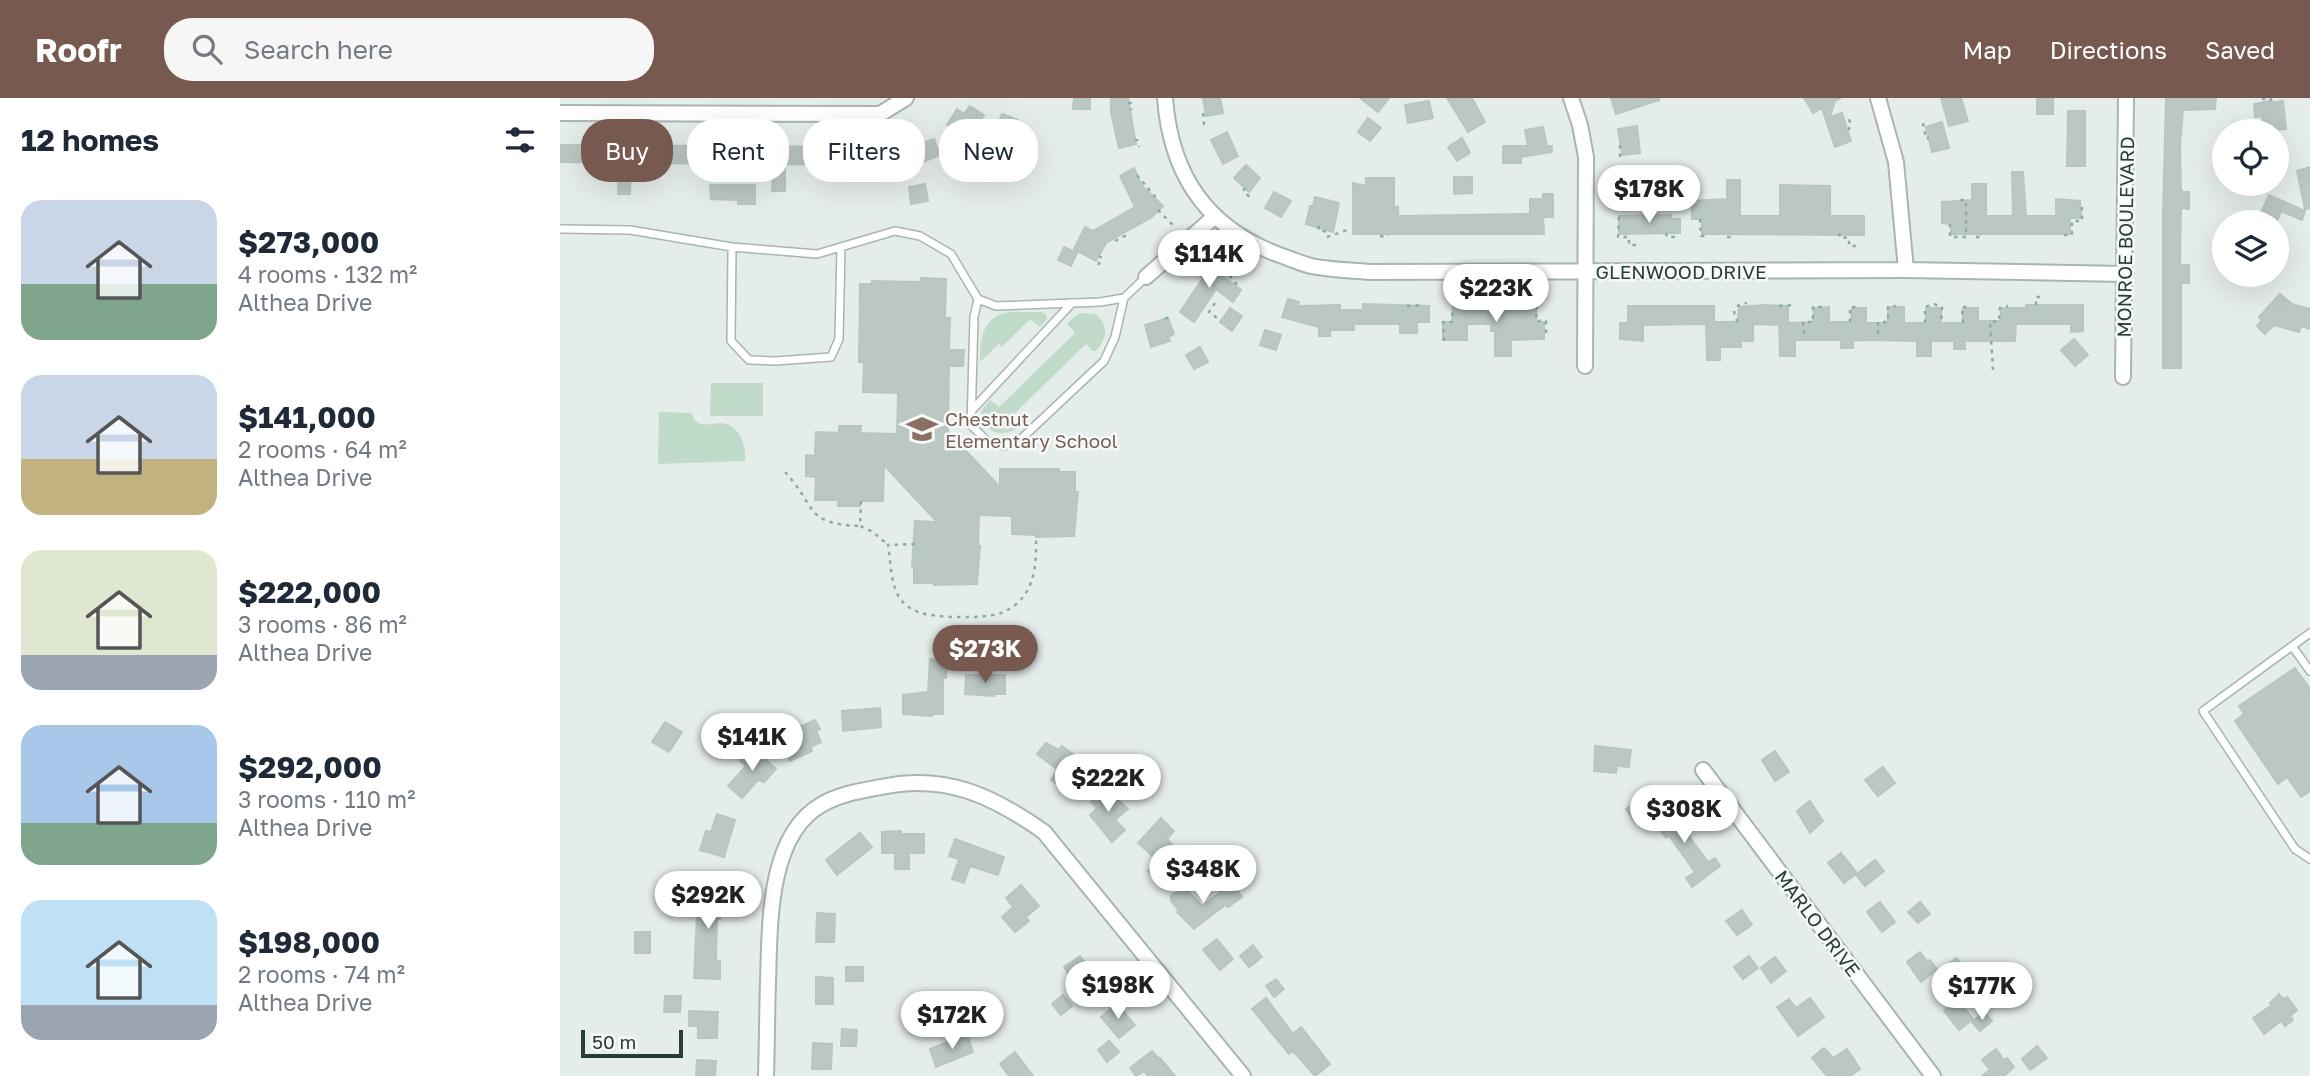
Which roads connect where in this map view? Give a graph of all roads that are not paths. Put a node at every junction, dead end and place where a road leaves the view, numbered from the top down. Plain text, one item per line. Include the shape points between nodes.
1 (906, 98) edge
2 (1165, 98) edge
3 (1571, 98) edge
4 (1878, 98) edge
5 (2126, 98) edge
6 (560, 113) edge
7 (1213, 218) junction
8 (560, 229) edge
9 (732, 247) junction
10 (841, 248) junction
11 (1906, 270) junction
12 (1587, 272) junction
13 (2125, 274) junction
14 (1146, 277) joint
15 (1124, 298) junction
16 (978, 299) junction
17 (1072, 303) junction
18 (1585, 366) dead end
19 (2123, 377) dead end
20 (972, 409) junction
21 (2310, 633) edge
22 (2292, 646) junction
23 (2310, 671) edge
24 (1703, 770) dead end
25 (2310, 859) edge
26 (766, 1076) edge
27 (1243, 1076) edge
28 (1933, 1076) edge

1 - 6 street via 880,114
2 - 7 street, GLENWOOD DRIVE via 1176,155 1191,188
3 - 12 street via 1586,151
4 - 11 street via 1896,162
5 - 13 street, MONROE BOULEVARD
7 - 12 street, GLENWOOD DRIVE via 1259,248 1310,266 1370,272
7 - 14 street
8 - 9 lane via 630,230
9 - 10 lane via 817,254
9 - 10 lane via 731,341 749,360 775,361 831,357 839,339
10 - 16 lane via 895,231 920,236 951,254
11 - 12 street, GLENWOOD DRIVE
11 - 13 street, GLENWOOD DRIVE
12 - 18 street
13 - 19 street, MONROE BOULEVARD
14 - 15 lane
15 - 17 lane
15 - 20 lane via 1104,361 1021,439 1004,446 988,442 971,425
16 - 17 lane via 996,306
16 - 20 lane
17 - 20 lane
21 - 22 lane
22 - 23 lane
22 - 25 lane via 2203,711 2295,849
24 - 28 street, MARLO DRIVE
26 - 27 street via 770,918 776,873 786,846 801,822 819,806 843,795 898,783 934,783 970,791 1010,809 1044,832

